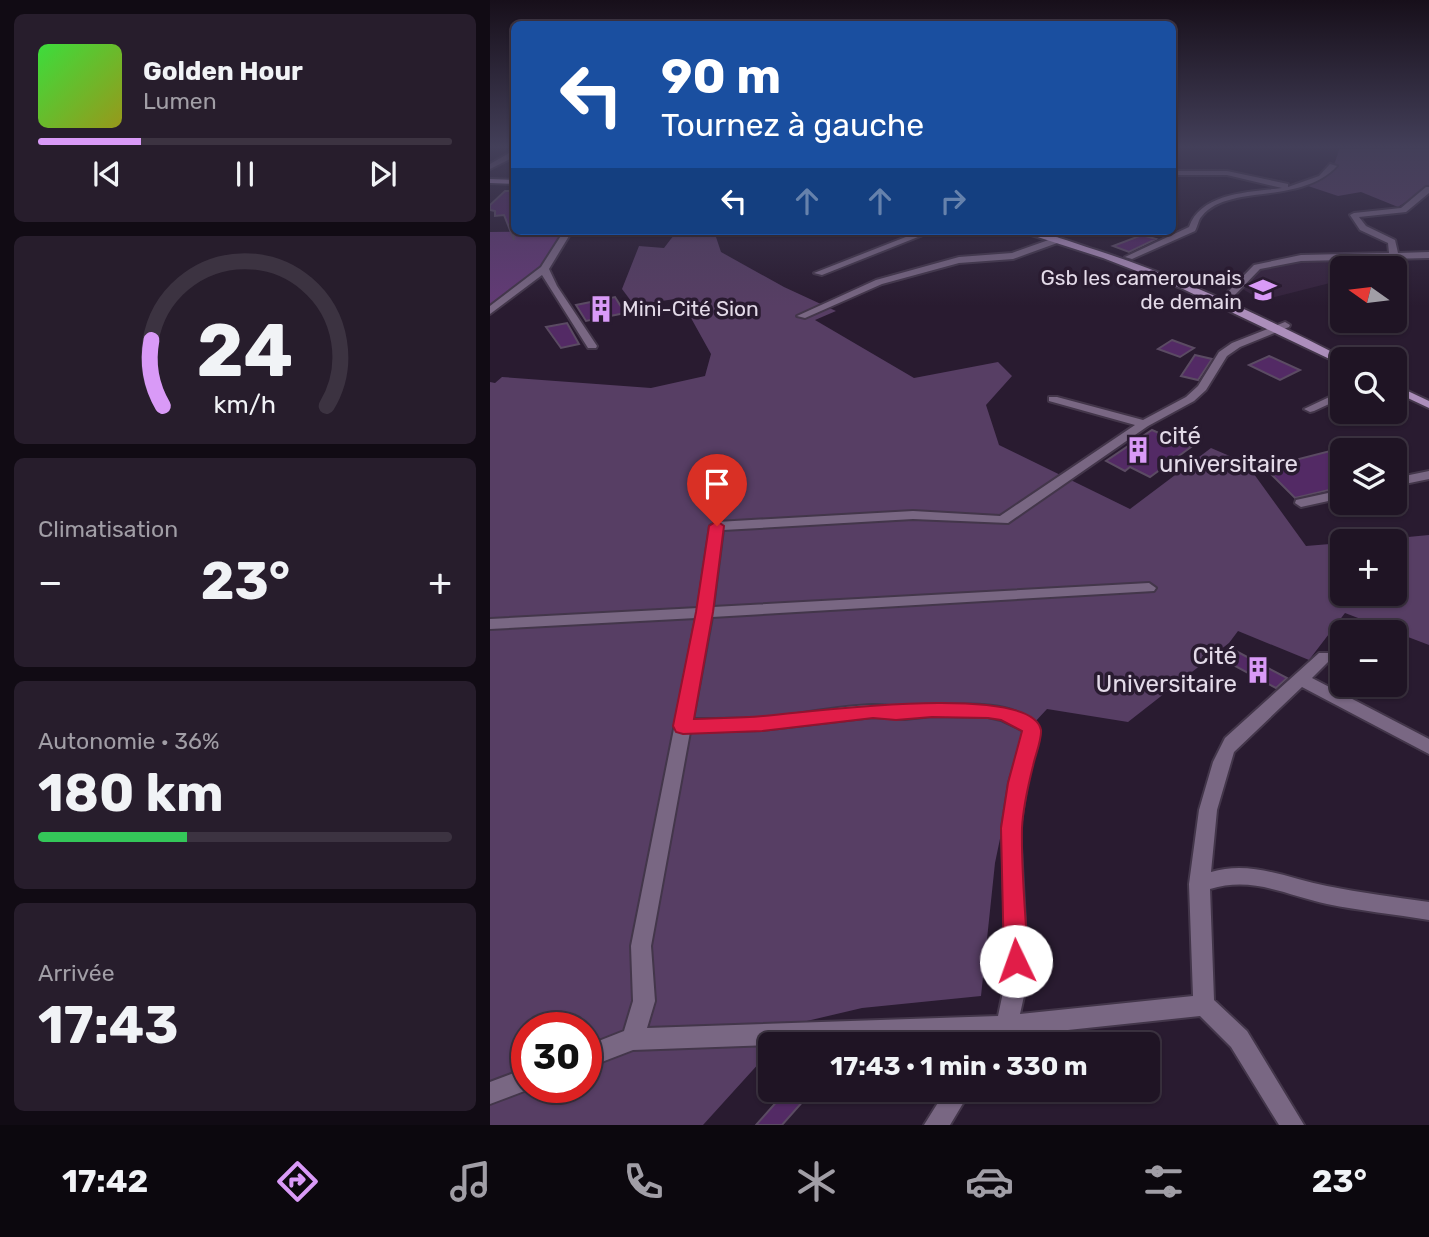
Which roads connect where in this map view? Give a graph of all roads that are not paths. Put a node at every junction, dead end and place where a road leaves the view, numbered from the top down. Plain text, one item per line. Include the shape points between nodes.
1 (1230, 200) edge
2 (1415, 200) edge
3 (565, 235) edge
4 (919, 235) edge
5 (1053, 235) edge
6 (1058, 235) edge
7 (1058, 235) edge
8 (1429, 255) edge
9 (1394, 256) joint
10 (1129, 257) junction
11 (1330, 257) edge
12 (544, 269) junction
13 (819, 273) dead end
14 (1227, 298) junction
15 (490, 311) edge
16 (802, 316) dead end
17 (1281, 327) junction
18 (592, 346) dead end
19 (1330, 349) edge
20 (1330, 354) edge
21 (1407, 386) edge
22 (1407, 394) edge
23 (1429, 397) edge
24 (1054, 399) dead end
25 (1330, 400) edge
26 (1429, 405) edge
27 (1310, 409) dead end
28 (1144, 424) junction
29 (1429, 475) edge
30 (1407, 480) edge
31 (1330, 497) edge
32 (1301, 503) dead end
33 (1149, 588) dead end
34 (705, 612) junction
35 (490, 624) edge
36 (1325, 657) dead end
37 (1303, 680) junction
38 (683, 726) junction
39 (1429, 747) edge
40 (1199, 884) junction
41 (1429, 911) edge
42 (1204, 1005) junction
43 (1006, 1026) junction
44 (1002, 1032) edge
45 (633, 1039) junction
46 (602, 1051) edge
47 (511, 1085) edge
48 (490, 1093) edge
49 (952, 1102) edge
50 (936, 1125) edge
51 (1292, 1125) edge

1 - 10 street via 1213,204 1197,215 1192,229
2 - 9 street via 1403,210 1354,215 1363,228 1392,242
3 - 12 street
4 - 13 street
5 - 16 street via 1013,256 959,260 879,282
6 - 10 main road
7 - 17 main road
8 - 9 street
10 - 14 main road
11 - 14 street via 1257,267
12 - 15 street
12 - 18 street
14 - 17 main road
17 - 19 main road
17 - 20 main road
17 - 28 street via 1223,354 1197,394
21 - 23 main road
22 - 26 main road
24 - 28 street
25 - 27 street
28 - 34 street via 1003,520 912,515 717,526
29 - 30 street
31 - 32 street
33 - 34 street
34 - 35 street
34 - 38 street
36 - 37 street
37 - 39 street
37 - 40 street via 1224,754 1205,823
38 - 43 street via 932,710 988,711 1030,727 1012,828 1017,978
38 - 45 street via 641,946 643,1001
40 - 41 street via 1229,875 1261,877 1327,895
40 - 42 street
42 - 43 street
42 - 51 street via 1239,1039
43 - 44 street
43 - 45 street
45 - 46 street
47 - 48 street
49 - 50 street

